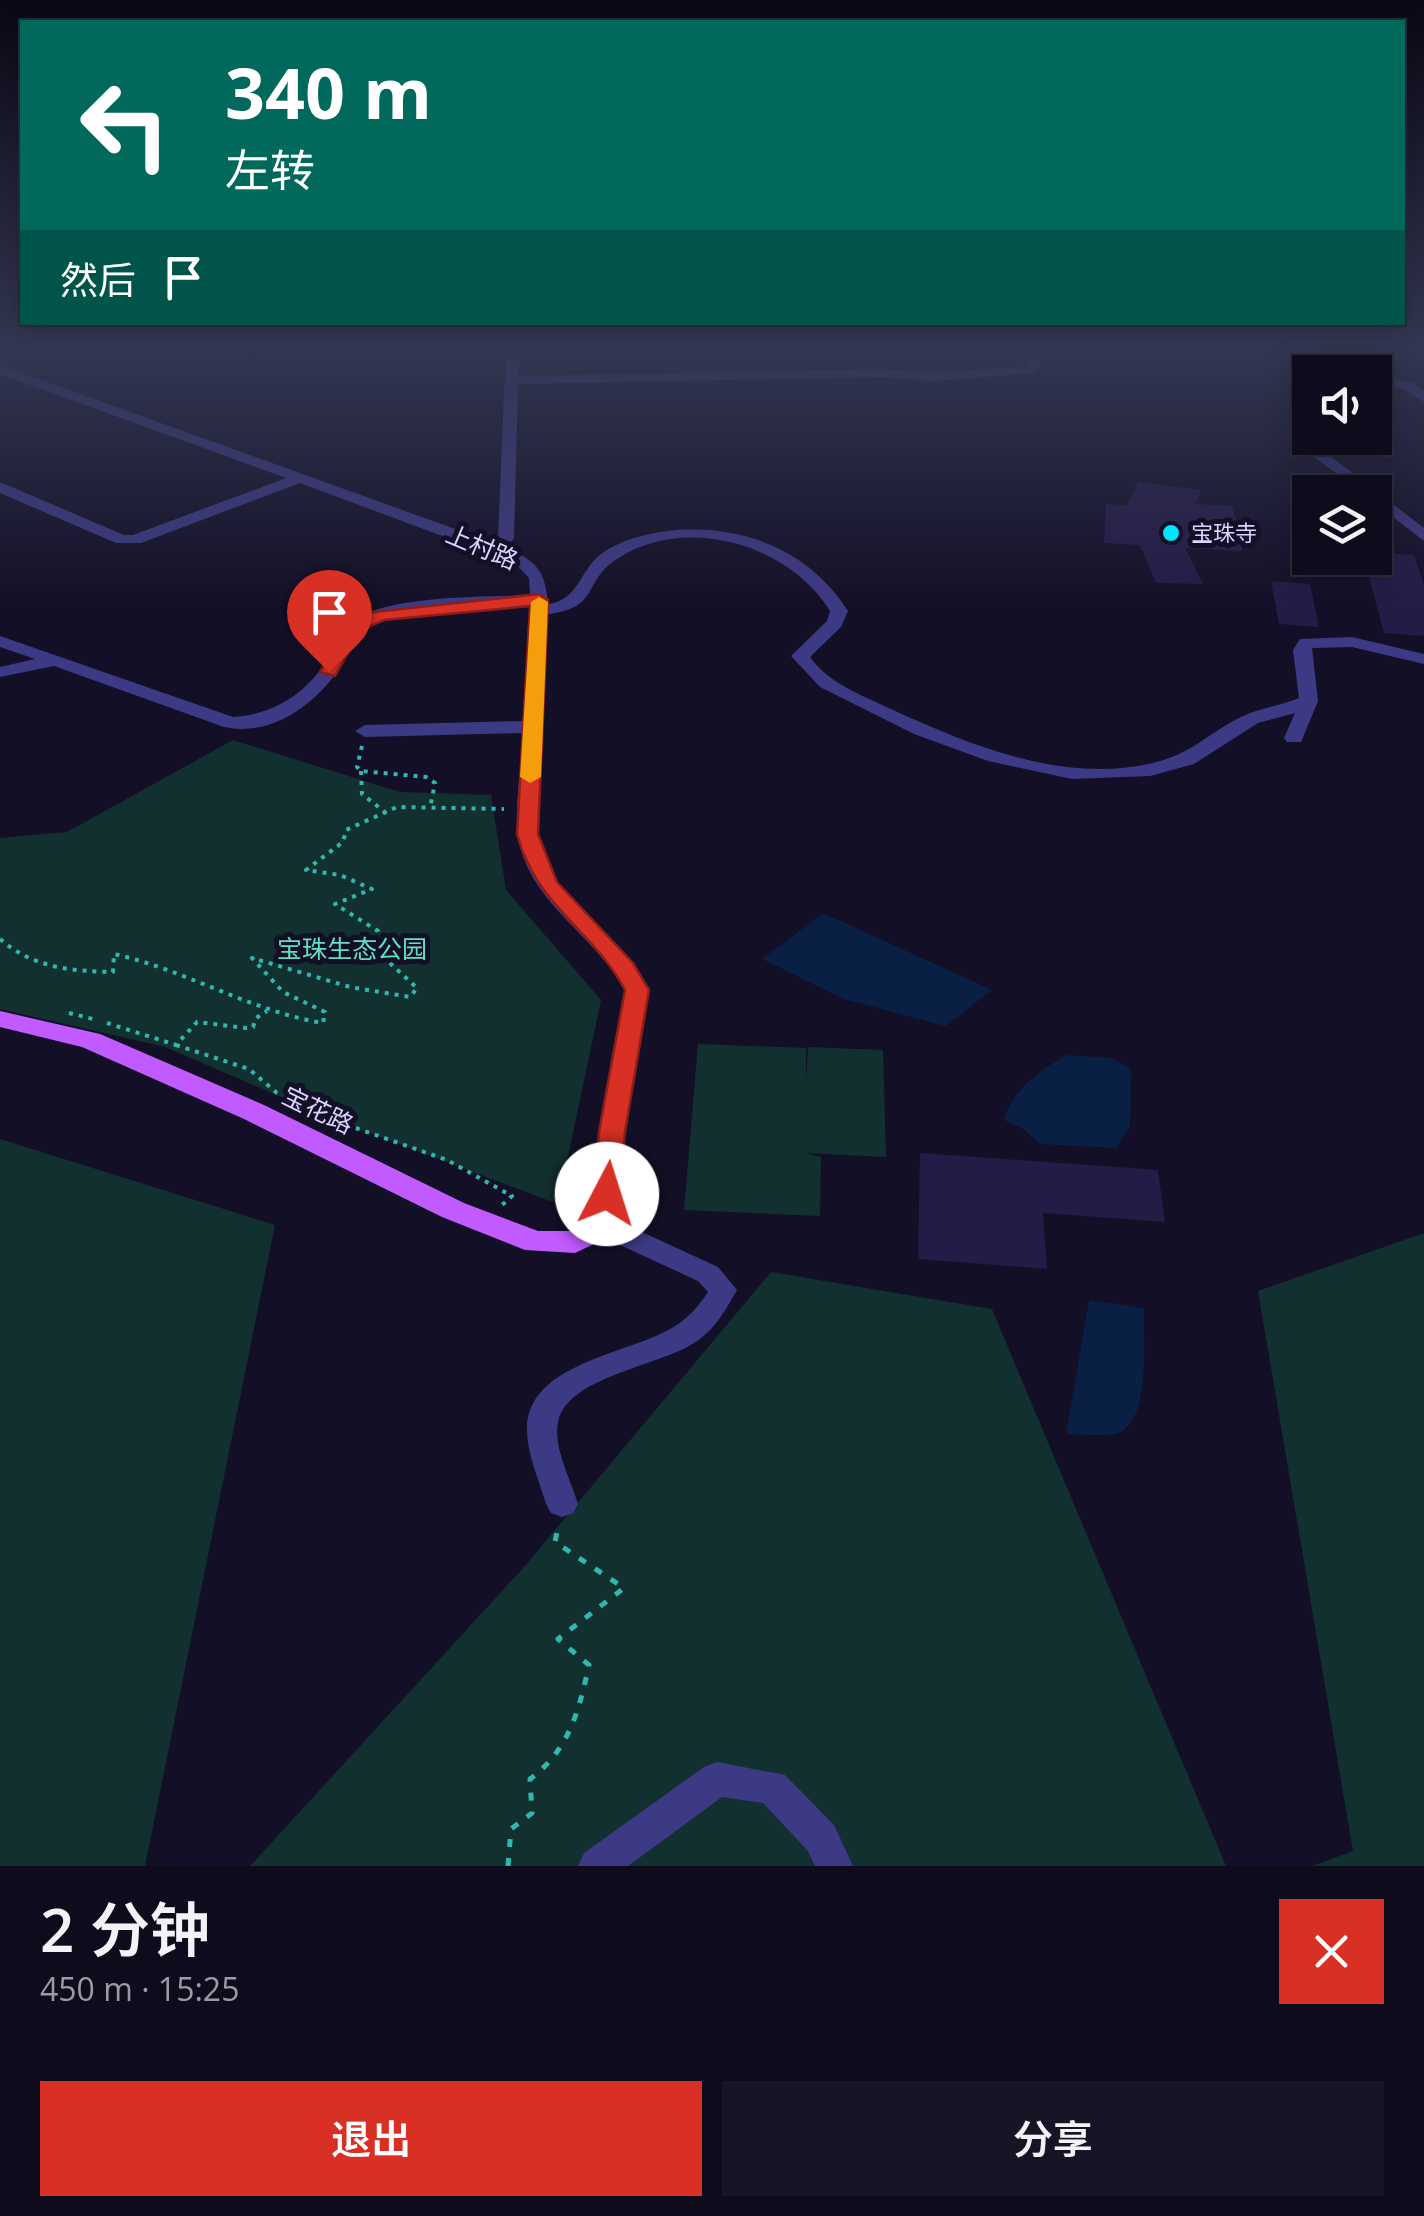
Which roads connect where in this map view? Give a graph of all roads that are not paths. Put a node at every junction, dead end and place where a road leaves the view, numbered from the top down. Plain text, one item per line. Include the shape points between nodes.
1 (176, 434) edge
2 (511, 434) edge
3 (1319, 455) edge
4 (1347, 475) edge
5 (297, 479) junction
6 (0, 486) edge
7 (1392, 510) edge
8 (1424, 536) edge
9 (498, 550) junction
10 (540, 605) junction
11 (0, 642) edge
12 (1424, 659) edge
13 (49, 662) junction
14 (0, 672) edge
15 (1308, 701) junction
16 (533, 727) junction
17 (365, 731) road end
18 (1294, 738) dead end
19 (0, 1020) edge
20 (604, 1226) junction
21 (562, 1504) dead end
22 (597, 1866) edge
23 (834, 1866) edge

1 - 5 street, 上村路
2 - 9 street via 506,538
3 - 4 street
5 - 6 street via 135,540
5 - 9 street, 上村路
7 - 8 street
9 - 10 street, 上村路 via 538,577
10 - 13 street via 380,615 354,627 314,694 249,723 231,723
10 - 15 street via 565,607 582,596 600,565 646,540 706,535 747,541 806,570 839,611 800,656 822,679 989,758 1060,769 1133,771 1184,762 1251,720
10 - 16 street
11 - 13 street
12 - 15 street via 1352,642 1306,643
13 - 14 street
15 - 18 street
16 - 17 street
16 - 20 street via 528,834 542,876 637,990 612,1132
19 - 20 main road, 宝花路 via 90,1040 536,1242 575,1242
20 - 21 street via 708,1274 723,1290 715,1314 693,1332 570,1381 548,1401 542,1425
22 - 23 street via 717,1779 772,1787 821,1838

